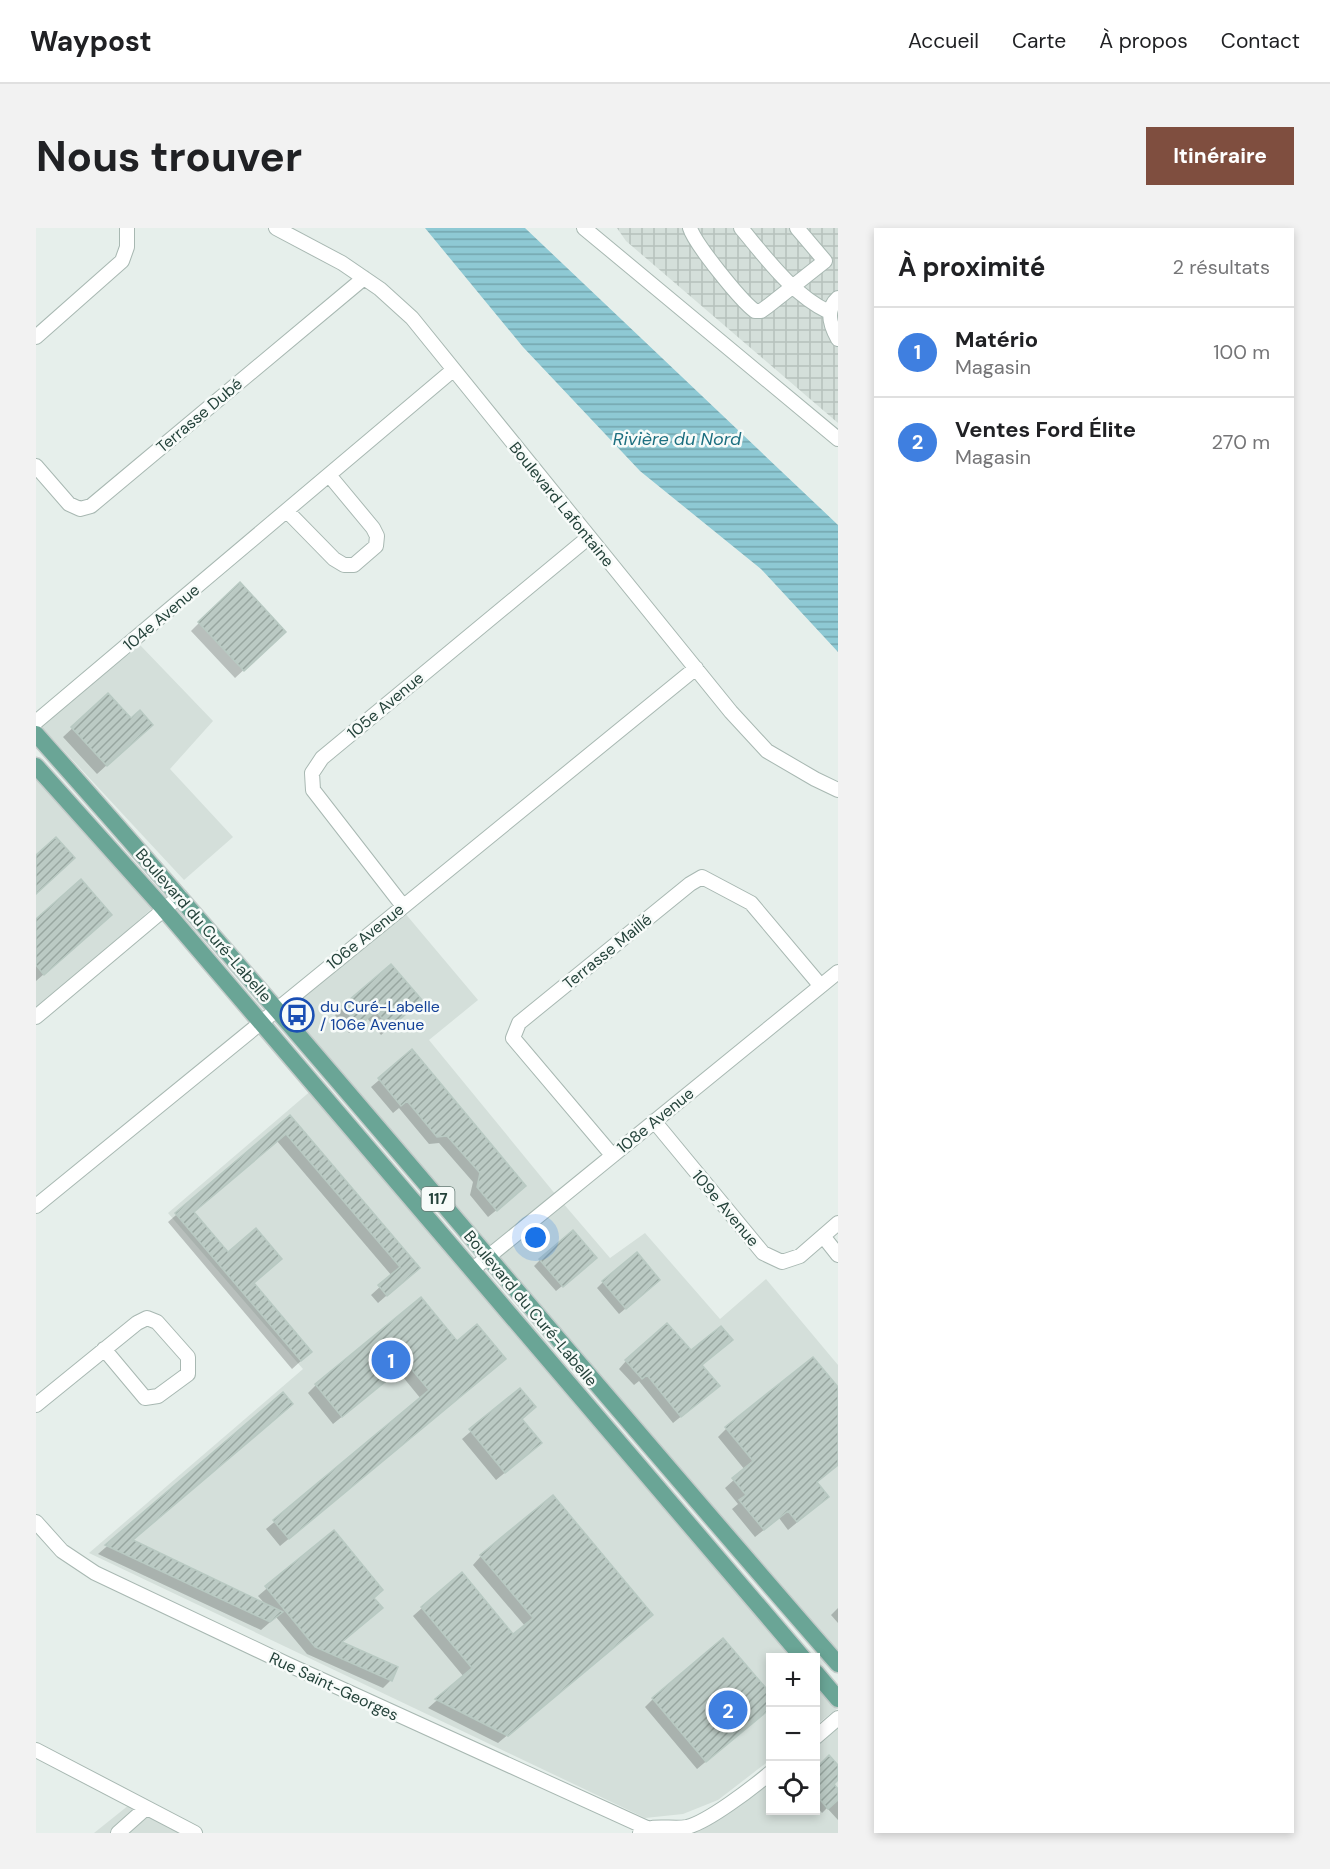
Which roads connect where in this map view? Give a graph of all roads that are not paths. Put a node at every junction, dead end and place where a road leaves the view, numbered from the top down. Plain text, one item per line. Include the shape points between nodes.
1 (127, 228) edge
2 (276, 228) edge
3 (584, 228) edge
4 (690, 228) edge
5 (741, 228) edge
6 (797, 228) edge
7 (364, 278) junction
8 (793, 285) junction
9 (838, 298) edge
10 (829, 312) junction
11 (36, 337) edge
12 (838, 339) edge
13 (453, 370) junction
14 (838, 439) edge
15 (36, 466) edge
16 (329, 475) junction
17 (287, 512) junction
18 (589, 537) junction
19 (696, 669) junction
20 (36, 722) edge
21 (36, 734) edge
22 (36, 766) edge
23 (838, 790) edge
24 (180, 896) junction
25 (403, 906) junction
26 (164, 909) junction
27 (838, 972) edge
28 (820, 985) junction
29 (277, 1009) junction
30 (36, 1017) edge
31 (260, 1023) junction
32 (654, 1121) junction
33 (612, 1155) junction
34 (36, 1206) edge
35 (838, 1223) edge
36 (823, 1236) junction
37 (838, 1255) edge
38 (488, 1257) junction
39 (472, 1270) junction
40 (104, 1349) junction
41 (36, 1405) edge
42 (663, 1464) junction
43 (647, 1477) junction
44 (36, 1522) edge
45 (798, 1653) edge
46 (838, 1664) edge
47 (820, 1677) edge
48 (838, 1699) edge
49 (838, 1718) edge
50 (820, 1734) edge
51 (36, 1750) edge
52 (766, 1777) edge
53 (146, 1808) junction
54 (684, 1830) edge
55 (644, 1831) edge
56 (118, 1833) edge
57 (195, 1833) edge

1 - 11 street via 128,247 122,261
2 - 7 street, Boulevard Lafontaine
3 - 14 street
4 - 8 street via 696,242 755,311 761,311
5 - 8 street
6 - 8 street via 825,261
7 - 13 street, Boulevard Lafontaine via 412,318
7 - 15 street, Terrasse Dubé via 91,506 80,509 69,504
8 - 10 street
9 - 10 street
10 - 12 street
13 - 16 street, 104e Avenue
13 - 18 street, Boulevard Lafontaine
16 - 17 street, 104e Avenue
16 - 17 street via 373,528 376,546 354,565 344,565
17 - 20 street, 104e Avenue
18 - 19 street, Boulevard Lafontaine
18 - 25 street, 105e Avenue via 322,758 312,774 313,790
19 - 23 street, Boulevard Lafontaine via 767,751
19 - 25 street, 106e Avenue
21 - 24 main road, Boulevard du Curé-Labelle / 117
22 - 26 main road, Boulevard du Curé-Labelle / 117
24 - 26 street
24 - 29 main road, Boulevard du Curé-Labelle / 117
25 - 29 street, 106e Avenue
26 - 30 street
26 - 31 main road, Boulevard du Curé-Labelle / 117
27 - 28 street, 108e Avenue
28 - 32 street, 108e Avenue
28 - 33 street, Terrasse Maillé via 751,903 702,877 519,1023 513,1038
29 - 31 street, 106e Avenue
29 - 38 main road, Boulevard du Curé-Labelle / 117
31 - 34 street, 106e Avenue
31 - 39 main road, Boulevard du Curé-Labelle / 117
32 - 33 street, 108e Avenue
32 - 36 street, 109e Avenue via 764,1253 782,1262 800,1256
33 - 38 street, 108e Avenue
35 - 36 street, 109e Avenue
36 - 37 street
38 - 39 street, 108e Avenue
38 - 42 main road, Boulevard du Curé-Labelle / 117
39 - 43 main road, Boulevard du Curé-Labelle / 117
40 - 40 street via 147,1318 157,1322 188,1357 188,1374 158,1396 145,1398
40 - 41 street
42 - 43 main road
42 - 46 main road, Boulevard du Curé-Labelle / 117
43 - 45 main road, Boulevard du Curé-Labelle / 117
44 - 55 street, Rue Saint-Georges via 62,1551 95,1573
47 - 48 main road
49 - 50 street
51 - 53 street
52 - 54 street
53 - 56 street
53 - 57 street
54 - 55 street

